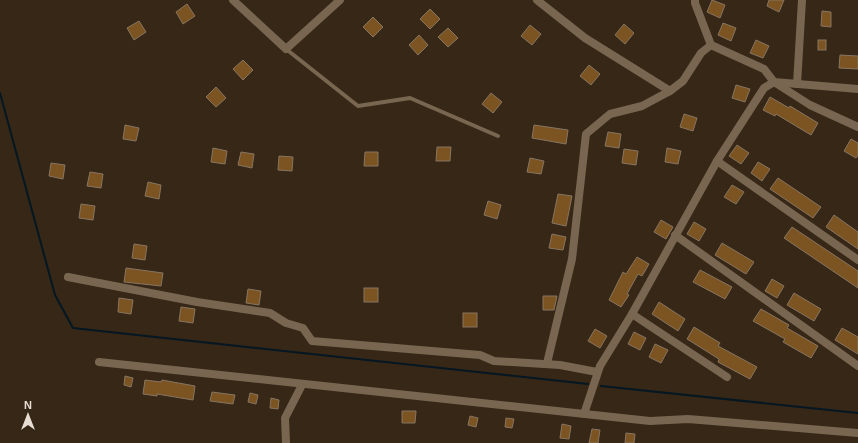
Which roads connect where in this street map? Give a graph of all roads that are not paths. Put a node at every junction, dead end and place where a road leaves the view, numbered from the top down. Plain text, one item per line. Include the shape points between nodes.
1 (233, 0) edge
2 (340, 0) edge
3 (537, 0) edge
4 (695, 0) edge
5 (802, 0) edge
6 (710, 45) junction
7 (286, 49) junction
8 (774, 82) junction
9 (797, 84) junction
10 (858, 89) edge
11 (670, 91) junction
12 (858, 127) edge
13 (498, 136) dead end
14 (717, 161) junction
15 (675, 235) junction
16 (858, 260) edge
17 (68, 277) dead end
18 (632, 314) junction
19 (548, 359) dead end
20 (99, 362) dead end
21 (858, 366) edge
22 (597, 372) junction
23 (727, 377) dead end
24 (302, 385) junction
25 (584, 414) junction
26 (858, 433) edge
27 (286, 443) edge

1 - 7 street
2 - 7 street
3 - 11 street via 585,38
4 - 6 street
5 - 9 street
6 - 8 street via 764,69
6 - 11 street via 701,53 683,81
7 - 13 lane via 358,106 410,98
8 - 9 street
8 - 12 street via 810,105
8 - 14 street via 764,88
9 - 10 street
11 - 19 street via 642,106 610,114 586,134 572,259
14 - 15 street
14 - 16 street
15 - 18 street
15 - 21 street
17 - 22 street via 270,313 286,323 303,328 312,341 480,355 494,361 560,365
18 - 22 street
18 - 23 street
20 - 24 street
22 - 25 street
24 - 25 street
24 - 27 street via 285,418
25 - 26 street via 650,421 688,419

